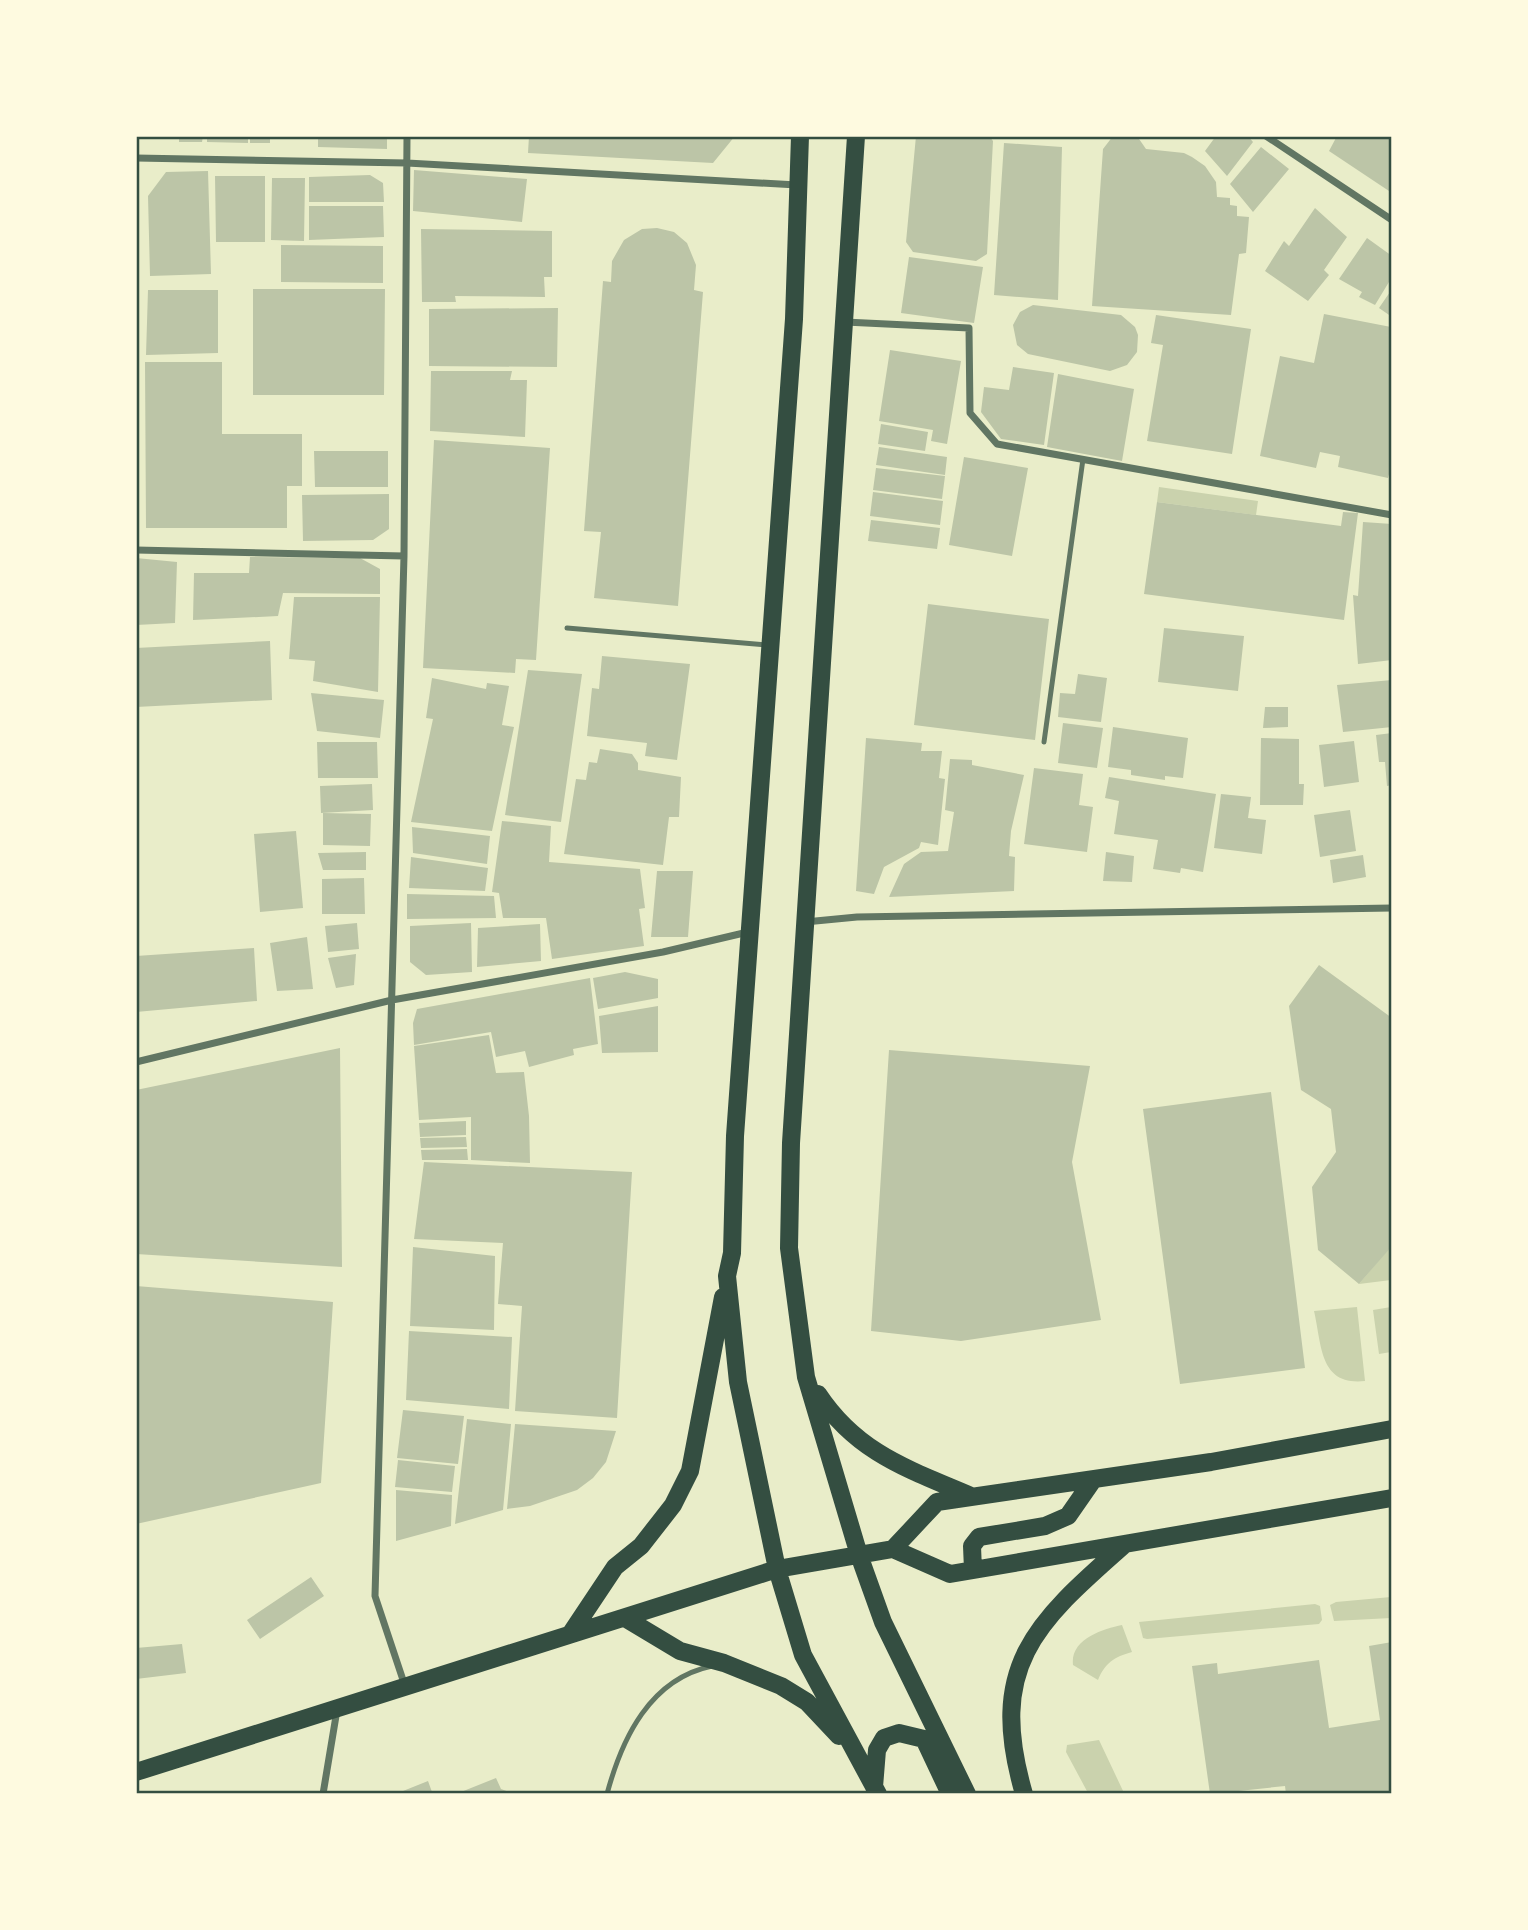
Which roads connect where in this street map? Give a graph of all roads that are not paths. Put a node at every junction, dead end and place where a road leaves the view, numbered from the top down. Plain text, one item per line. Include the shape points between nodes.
1 (407, 136) edge
2 (800, 136) edge
3 (856, 136) edge
4 (1266, 136) edge
5 (136, 158) edge
6 (407, 163) junction
7 (799, 185) junction
8 (1391, 220) edge
9 (845, 323) junction
10 (1083, 459) junction
11 (1391, 514) edge
12 (136, 550) edge
13 (404, 556) junction
14 (567, 628) dead end
15 (771, 645) junction
16 (1044, 742) dead end
17 (1391, 908) edge
18 (805, 922) junction
19 (750, 932) junction
20 (391, 1000) junction
21 (136, 1062) edge
22 (727, 1276) junction
23 (806, 1377) junction
24 (1391, 1429) edge
25 (1093, 1480) junction
26 (971, 1496) junction
27 (1391, 1498) edge
28 (1124, 1545) junction
29 (893, 1549) junction
30 (859, 1555) junction
31 (777, 1569) junction
32 (973, 1570) junction
33 (625, 1618) junction
34 (570, 1633) junction
35 (724, 1663) junction
36 (405, 1687) junction
37 (337, 1709) junction
38 (863, 1768) junction
39 (138, 1772) edge
40 (876, 1791) edge
41 (323, 1794) edge
42 (607, 1794) edge
43 (950, 1794) edge
44 (967, 1794) edge
45 (1024, 1794) edge

1 - 6 street
2 - 7 main road
3 - 9 main road
4 - 8 street
5 - 6 street
6 - 7 street
6 - 13 street
7 - 15 main road
9 - 10 street via 969,328 970,413 997,444
9 - 18 main road
10 - 11 street
10 - 16 lane
12 - 13 street
13 - 20 street
14 - 15 lane
15 - 19 main road
17 - 18 street via 857,917
18 - 23 main road via 789,1248
19 - 20 street
19 - 22 main road
20 - 21 street
20 - 36 street via 375,1596
22 - 31 main road via 737,1382
22 - 34 main road via 690,1471 673,1505 641,1545 615,1567
23 - 26 main road via 835,1420 869,1449
23 - 30 main road
24 - 25 main road
25 - 26 main road
25 - 32 main road via 1068,1516 1045,1526 979,1537 972,1546
26 - 29 main road via 937,1502
27 - 28 main road
28 - 32 main road
28 - 45 main road via 1065,1597 1017,1670 1010,1704 1011,1729
29 - 30 main road
29 - 32 main road via 950,1574
30 - 31 main road
30 - 44 main road via 883,1622
31 - 33 main road
31 - 38 main road via 803,1654
33 - 34 main road
33 - 35 main road via 680,1651
34 - 36 main road
35 - 38 main road via 807,1702
35 - 42 lane via 684,1675 644,1709 626,1738
36 - 37 main road
37 - 39 main road
37 - 41 street
38 - 40 main road
40 - 43 main road via 877,1750 884,1738 899,1733 924,1740

